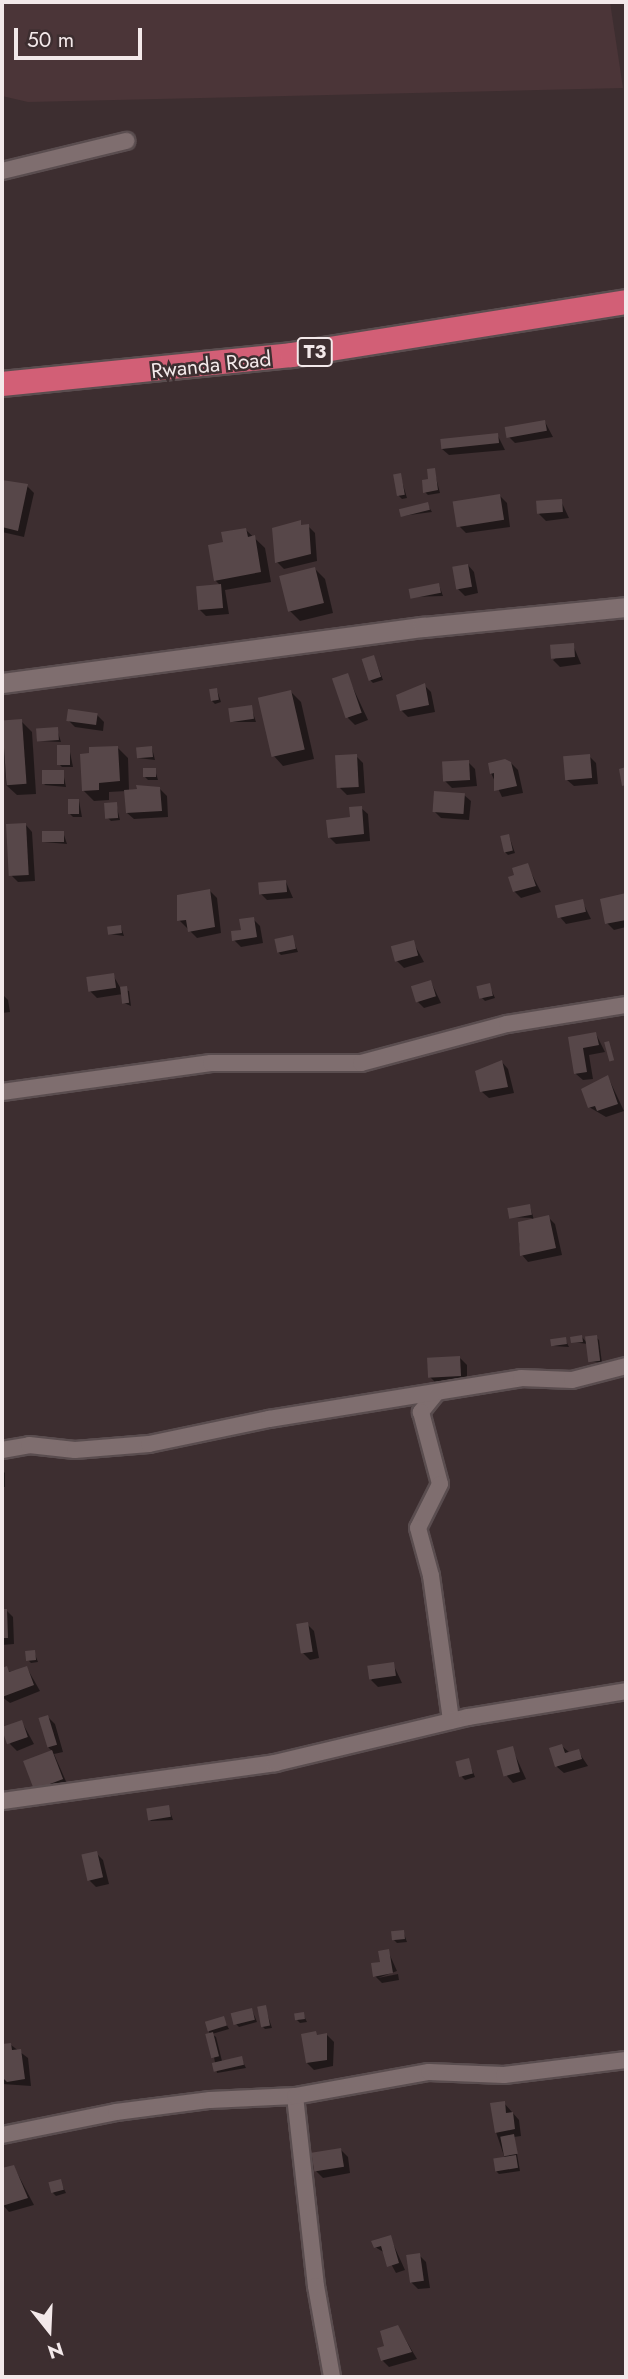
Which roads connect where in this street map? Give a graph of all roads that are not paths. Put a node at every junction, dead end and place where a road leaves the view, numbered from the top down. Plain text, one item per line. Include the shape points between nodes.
1 (125, 141) dead end
2 (2, 171) edge
3 (626, 302) edge
4 (2, 384) edge
5 (626, 607) edge
6 (2, 683) edge
7 (626, 1005) edge
8 (2, 1091) edge
9 (626, 1366) edge
10 (437, 1392) junction
11 (2, 1450) edge
12 (626, 1691) edge
13 (451, 1721) junction
14 (2, 1801) edge
15 (626, 2060) edge
16 (295, 2096) junction
17 (2, 2135) edge
18 (332, 2377) edge

1 - 2 street
3 - 4 highway, Rwanda Road / T3 via 292,355
5 - 6 street via 424,628
7 - 8 street via 507,1024 361,1063 179,1065
9 - 10 street via 572,1380 532,1377
10 - 11 street via 149,1444 75,1450 29,1445
10 - 13 street via 421,1412 440,1484 418,1528 431,1576
12 - 13 street
13 - 14 street via 275,1763
15 - 16 street via 504,2075 429,2071
16 - 17 street via 210,2100 116,2112
16 - 18 street via 316,2286

